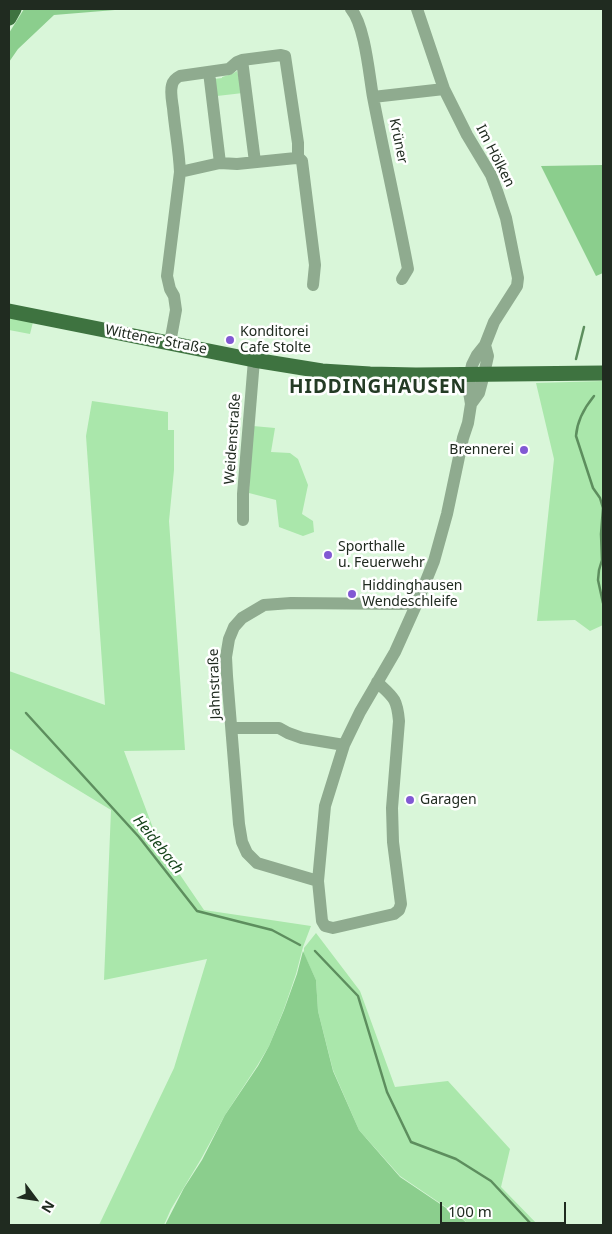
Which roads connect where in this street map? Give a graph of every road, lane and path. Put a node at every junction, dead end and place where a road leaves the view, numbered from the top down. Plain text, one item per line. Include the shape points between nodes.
1 (14, 9) edge
2 (352, 9) edge
3 (417, 9) edge
4 (9, 18) edge
5 (242, 60) junction
6 (208, 72) junction
7 (444, 89) junction
8 (374, 97) junction
9 (298, 156) junction
10 (255, 162) junction
11 (220, 163) junction
12 (180, 172) junction
13 (402, 279) dead end
14 (313, 284) dead end
15 (9, 311) edge
16 (170, 343) junction
17 (254, 360) junction
18 (603, 373) edge
19 (477, 374) junction
20 (243, 520) dead end
21 (417, 603) junction
22 (377, 682) junction
23 (232, 728) junction
24 (344, 745) junction
25 (318, 881) junction

1 - 4 main road
2 - 8 street, Krüner via 362,33
3 - 7 street, Im Hölken
5 - 6 street via 230,69
5 - 9 street via 285,56
5 - 10 street
6 - 11 street
6 - 12 street via 180,76 172,85
7 - 8 street
7 - 19 street, Im Hölken via 491,175 506,218 518,272 516,286 494,322 485,345 488,356
8 - 13 street, Krüner via 408,269
9 - 10 street
9 - 14 street via 302,161 315,264
10 - 11 street
11 - 12 street
12 - 16 street via 167,276 176,310
15 - 16 main road, Wittener Straße
16 - 17 main road, Wittener Straße
17 - 19 main road, Wittener Straße via 344,373
17 - 20 street, Weidenstraße
18 - 19 main road, Wittener Straße
19 - 21 street, Im Hölken via 479,393 471,404 448,514
21 - 22 street, Im Hölken via 395,652
21 - 23 street, Jahnstraße via 264,605 242,618 231,633 226,657
22 - 24 street, Im Hölken
22 - 25 street, Im Hölken via 394,699 398,708 392,808 399,910 394,914 332,928 325,926
23 - 24 street via 279,728 302,738
23 - 25 street, Jahnstraße via 239,824 247,853 257,863
24 - 25 street, Im Hölken via 325,806

